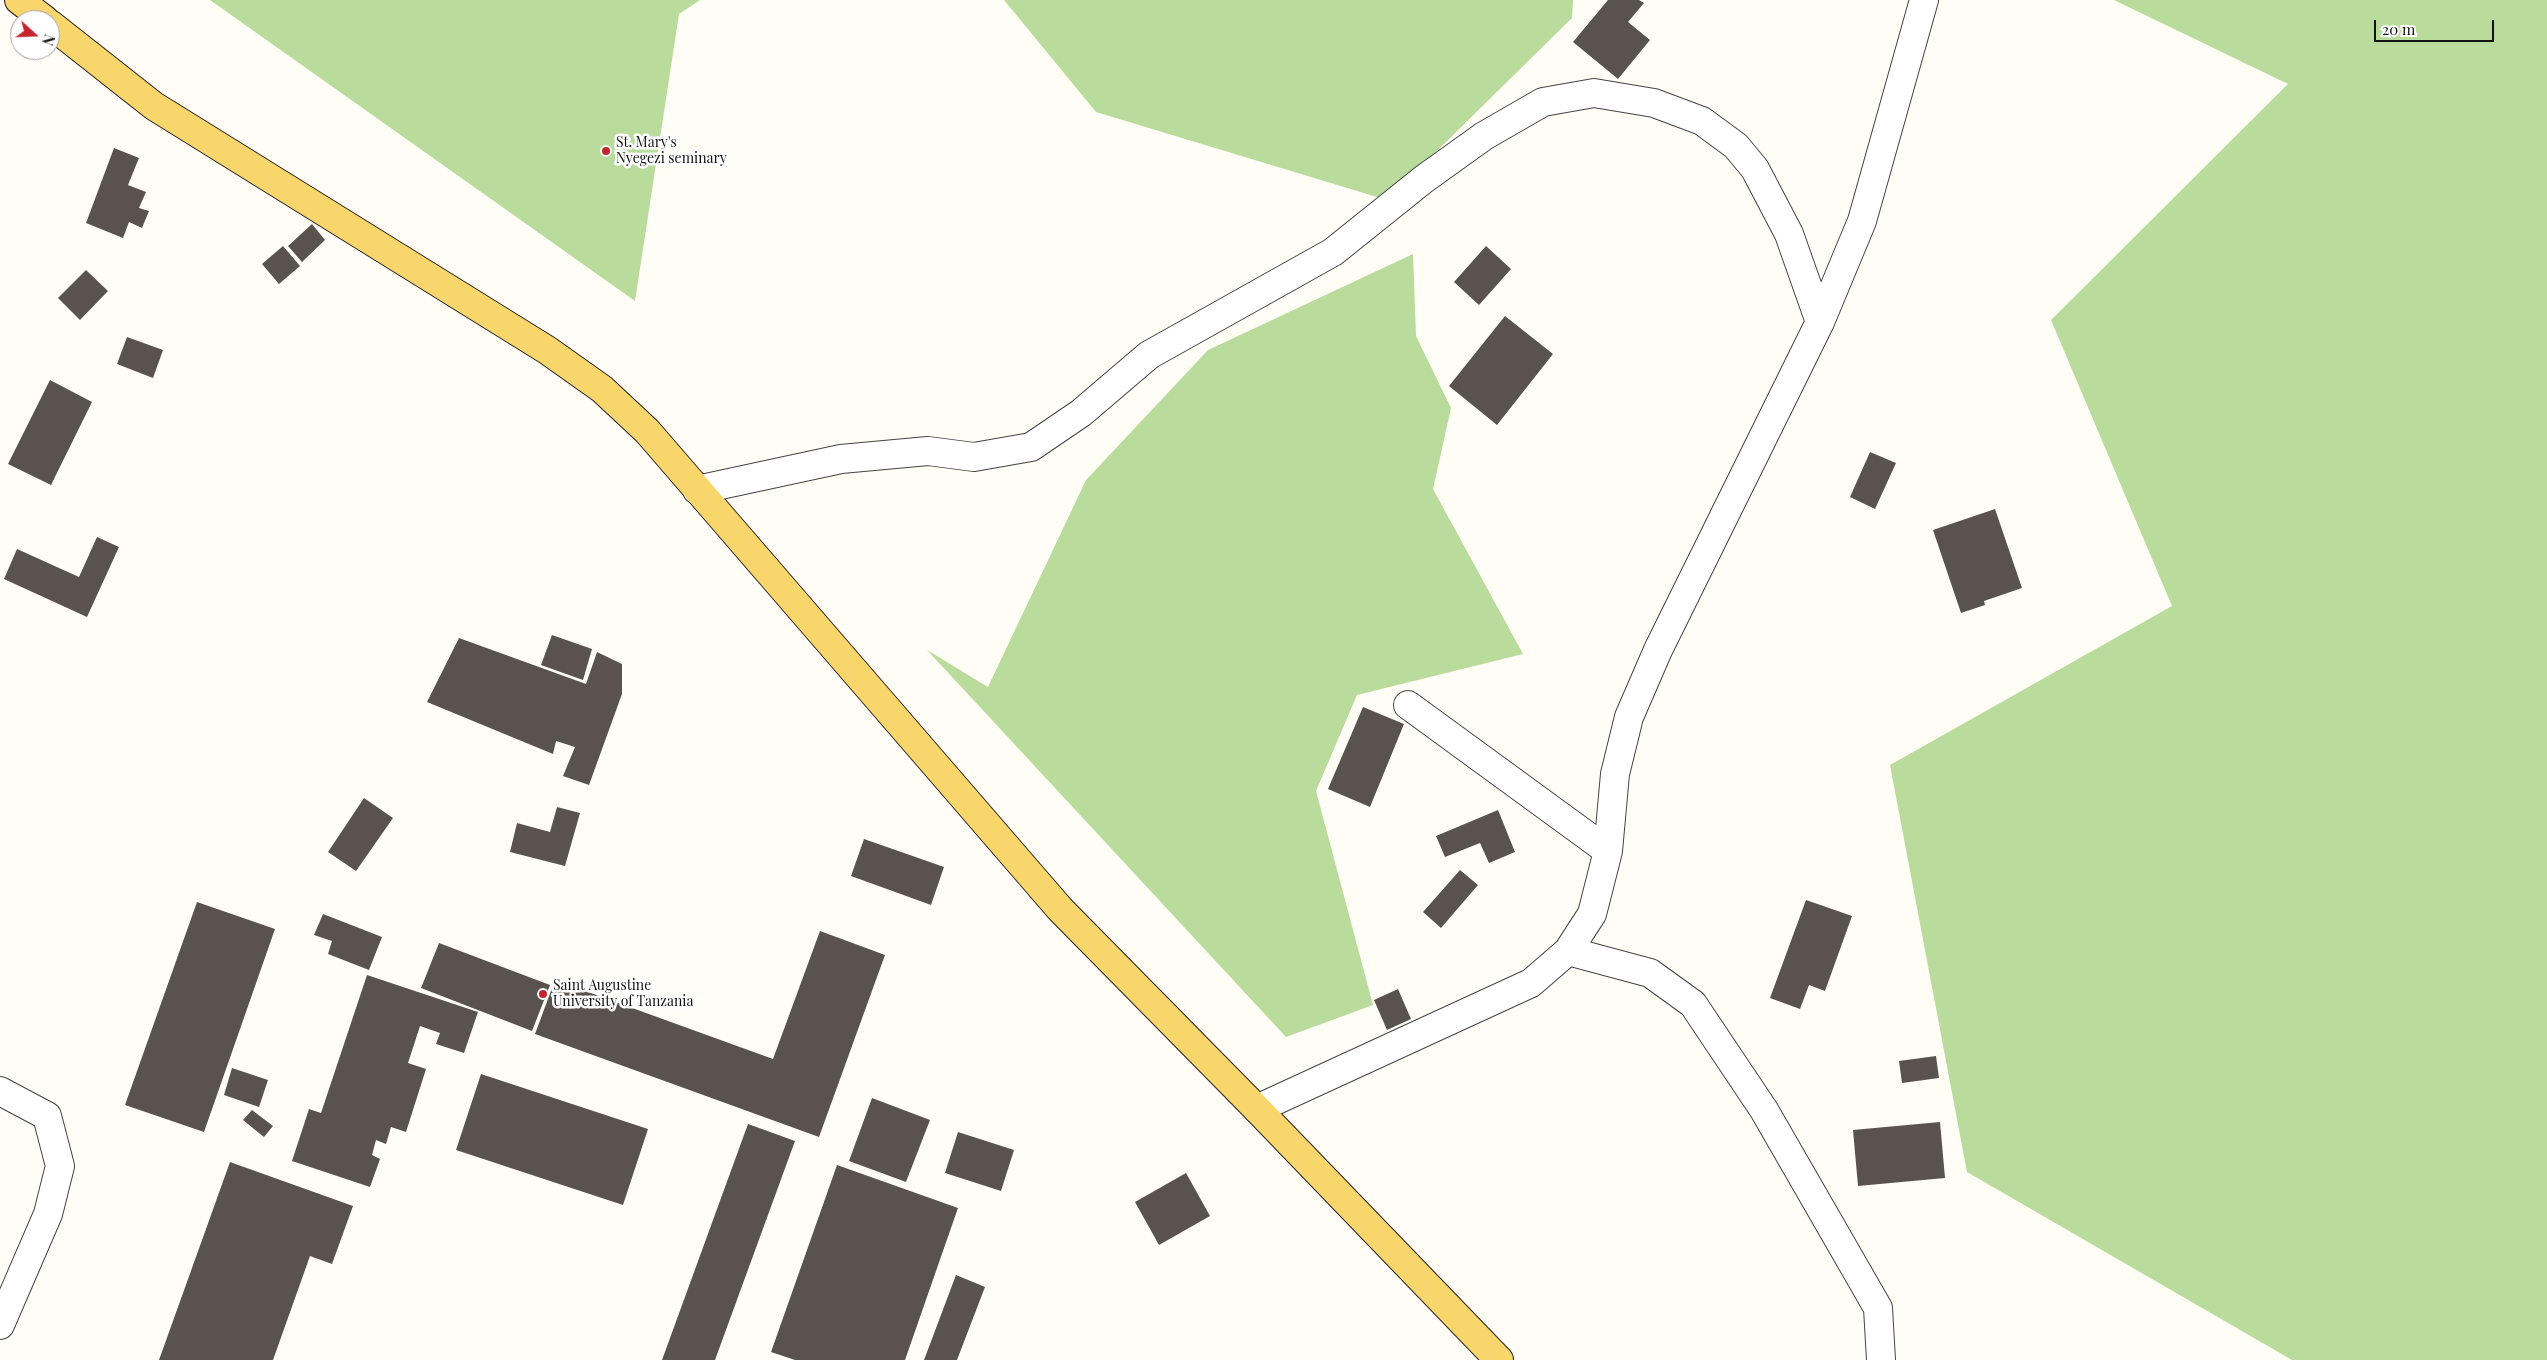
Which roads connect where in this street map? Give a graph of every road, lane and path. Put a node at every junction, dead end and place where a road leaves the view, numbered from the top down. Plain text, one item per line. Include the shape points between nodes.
1 (20, 0) edge
2 (1924, 0) edge
3 (32, 10) edge
4 (60, 32) edge
5 (1820, 322) junction
6 (698, 490) junction
7 (1408, 705) dead end
8 (1608, 851) junction
9 (1568, 951) junction
10 (0, 1090) edge
11 (1257, 1109) junction
12 (0, 1325) edge
13 (1499, 1360) edge
14 (1881, 1360) edge

1 - 3 main road
2 - 5 lane via 1862,221
4 - 6 main road via 154,106 547,350 602,389 647,431
5 - 6 lane via 1789,234 1755,169 1736,146 1702,122 1662,106 1594,94 1543,102 1484,136 1424,179 1334,252 1149,355 1081,413 1031,446 974,457 928,451 841,459
5 - 8 lane via 1658,650 1629,717 1615,774
6 - 11 main road via 1060,909
7 - 8 lane
8 - 9 lane via 1592,914
9 - 11 lane via 1531,983
9 - 14 lane via 1650,973 1692,1004 1764,1110 1878,1308
10 - 12 lane via 47,1116 60,1166 48,1214
11 - 13 main road

